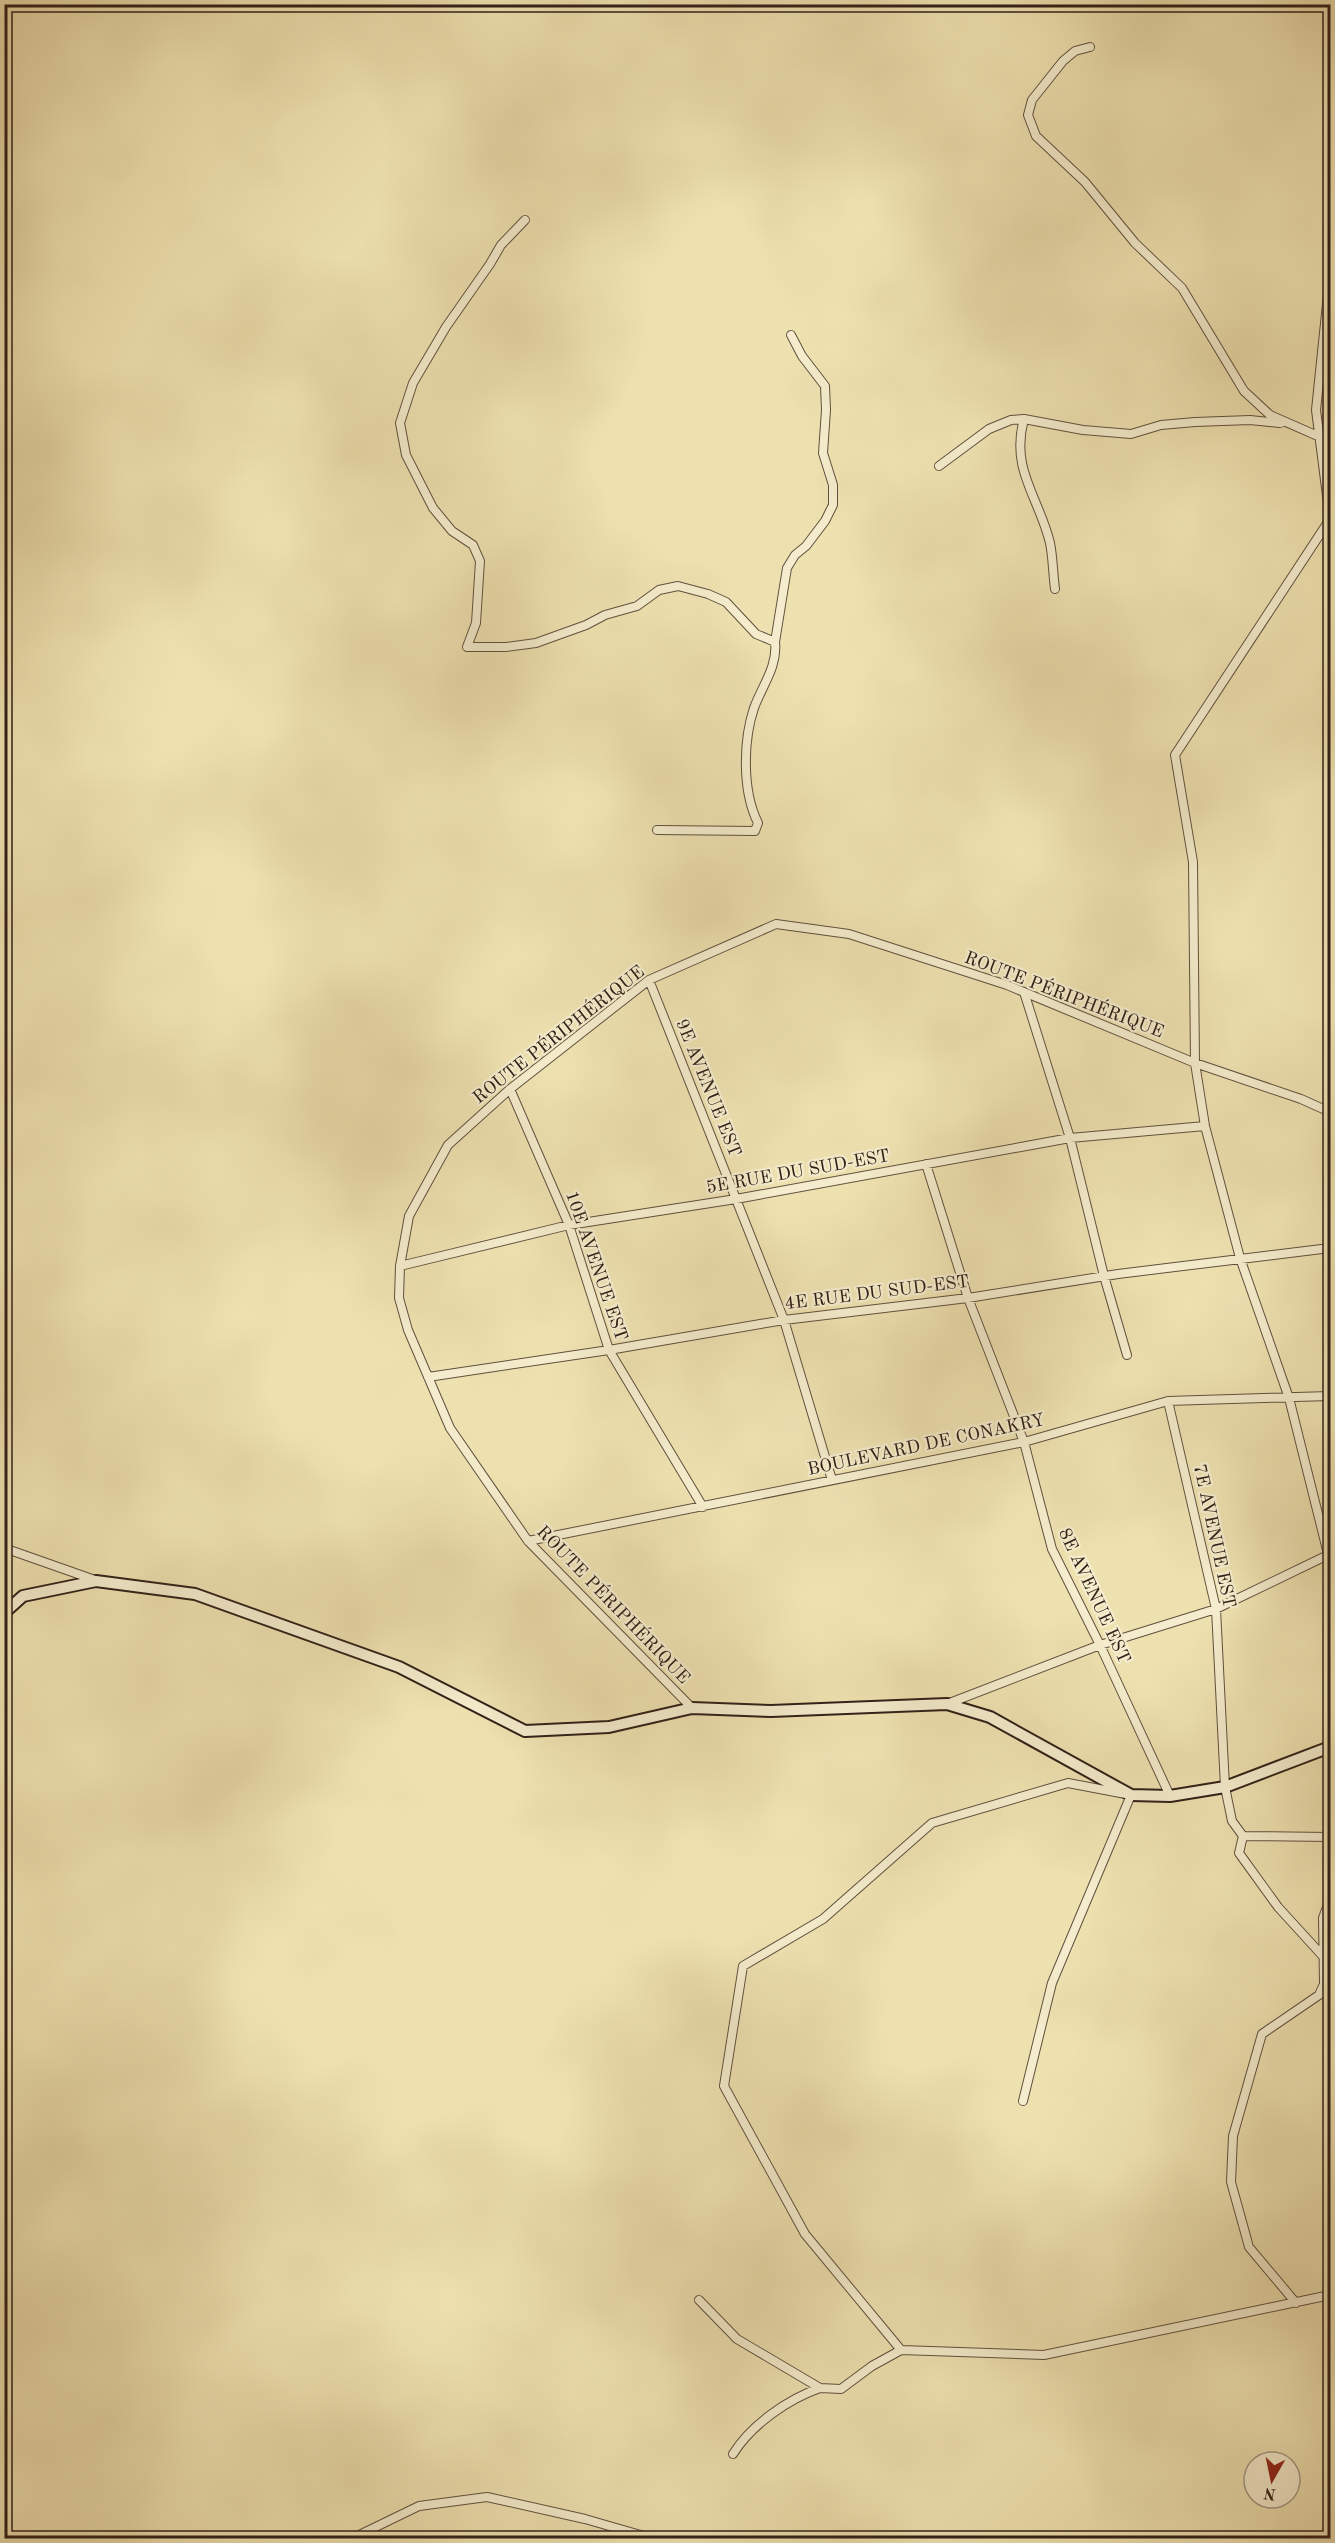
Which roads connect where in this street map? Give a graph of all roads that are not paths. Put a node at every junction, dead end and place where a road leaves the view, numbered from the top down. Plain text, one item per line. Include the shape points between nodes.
1 (1090, 47) dead end
2 (525, 220) dead end
3 (1330, 275) edge
4 (792, 335) dead end
5 (1024, 419) junction
6 (1296, 428) junction
7 (1320, 437) junction
8 (939, 466) dead end
9 (1055, 589) dead end
10 (775, 642) junction
11 (657, 830) dead end
12 (649, 980) junction
13 (1024, 992) junction
14 (1195, 1063) junction
15 (510, 1089) junction
16 (1330, 1112) edge
17 (1205, 1126) junction
18 (1070, 1138) junction
19 (926, 1164) junction
20 (736, 1199) junction
21 (569, 1226) junction
22 (1330, 1248) edge
23 (1240, 1258) junction
24 (400, 1266) junction
25 (1104, 1276) junction
26 (968, 1298) junction
27 (784, 1320) junction
28 (609, 1350) junction
29 (1127, 1355) dead end
30 (428, 1377) junction
31 (1330, 1396) edge
32 (1289, 1398) junction
33 (1168, 1401) junction
34 (1024, 1442) junction
35 (832, 1480) junction
36 (704, 1507) junction
37 (528, 1541) junction
38 (4, 1548) edge
39 (1330, 1557) edge
40 (96, 1581) junction
41 (1216, 1609) junction
42 (4, 1613) edge
43 (1100, 1645) junction
44 (947, 1704) junction
45 (692, 1708) junction
46 (1330, 1747) edge
47 (1225, 1787) junction
48 (1131, 1795) junction
49 (1170, 1796) junction
50 (1243, 1836) junction
51 (1330, 1837) edge
52 (1330, 1899) edge
53 (1328, 1961) edge
54 (1023, 2101) dead end
55 (1330, 2295) edge
56 (699, 2300) dead end
57 (1296, 2303) junction
58 (901, 2350) junction
59 (820, 2388) junction
60 (733, 2454) dead end
61 (353, 2538) edge
62 (651, 2538) edge

1 - 6 street via 1075,51 1063,61 1032,100 1028,115 1036,136 1085,182 1135,243 1182,288 1244,392 1270,415
2 - 10 street via 501,245 446,327 413,383 400,423 406,455 433,508 452,531 473,545 480,561 476,623 467,647 536,644 637,606 659,590 678,586 726,602 756,634
3 - 7 street via 1316,410
4 - 10 street via 802,356 825,386 823,453 833,485 833,505 787,568
5 - 6 street via 1131,434 1161,425 1225,420 1275,422
5 - 8 street via 989,429
5 - 9 street via 1019,453 1050,543
6 - 7 street
7 - 14 street via 1330,519 1175,755 1193,862
10 - 11 street via 770,675 754,708 747,749 752,811 758,823 755,831
12 - 13 street, ROUTE PÉRIPHÉRIQUE via 776,924 849,934
12 - 15 street, ROUTE PÉRIPHÉRIQUE
12 - 20 street, 9E AVENUE EST
13 - 14 street, ROUTE PÉRIPHÉRIQUE
13 - 18 street
14 - 16 street, ROUTE PÉRIPHÉRIQUE
14 - 17 street
15 - 21 street, 10E AVENUE EST
15 - 24 street, ROUTE PÉRIPHÉRIQUE via 448,1145 409,1215
17 - 18 street, 5E RUE DU SUD-EST
17 - 23 street
18 - 19 street, 5E RUE DU SUD-EST
18 - 25 street
19 - 20 street, 5E RUE DU SUD-EST
19 - 26 street, 8E AVENUE EST
20 - 21 street, 5E RUE DU SUD-EST
20 - 27 street, 9E AVENUE EST
21 - 24 street, 5E RUE DU SUD-EST
21 - 28 street, 10E AVENUE EST
22 - 23 street, 4E RUE DU SUD-EST
23 - 25 street, 4E RUE DU SUD-EST
23 - 32 street
24 - 30 street, ROUTE PÉRIPHÉRIQUE via 399,1298
25 - 26 street, 4E RUE DU SUD-EST
25 - 29 street
26 - 27 street, 4E RUE DU SUD-EST
26 - 34 street, 8E AVENUE EST
27 - 28 street, 4E RUE DU SUD-EST
27 - 35 street, 9E AVENUE EST
28 - 30 street, 4E RUE DU SUD-EST
28 - 36 street, 10E AVENUE EST
30 - 37 street, ROUTE PÉRIPHÉRIQUE via 450,1428
31 - 32 street, BOULEVARD DE CONAKRY
32 - 33 street, BOULEVARD DE CONAKRY
32 - 39 street
33 - 34 street, BOULEVARD DE CONAKRY
33 - 41 street, 7E AVENUE EST
34 - 35 street, BOULEVARD DE CONAKRY
34 - 43 street, 8E AVENUE EST via 1052,1549
35 - 36 street, BOULEVARD DE CONAKRY
36 - 37 street, BOULEVARD DE CONAKRY
37 - 45 street, ROUTE PÉRIPHÉRIQUE
38 - 40 street
39 - 41 street
40 - 42 street via 23,1596
40 - 45 street via 195,1594 399,1667 525,1731 609,1727
41 - 43 street
41 - 47 street, 7E AVENUE EST
43 - 44 street
43 - 49 street, 8E AVENUE EST
44 - 45 street via 771,1712
44 - 48 street via 990,1717
46 - 47 street
47 - 49 street
47 - 50 street, 7E AVENUE EST via 1232,1821
48 - 49 street
48 - 54 street via 1052,1983
48 - 58 street via 1068,1783 932,1823 823,1919 743,1966 724,2086 805,2234
50 - 51 street
50 - 53 street, 7E AVENUE EST via 1239,1853 1278,1907
52 - 53 street via 1323,1917
53 - 57 street via 1319,1995 1262,2034 1233,2136 1231,2182 1249,2247
55 - 57 street
56 - 59 street via 737,2339
57 - 58 street via 1044,2355
58 - 59 street via 841,2389
59 - 60 street via 783,2405
61 - 62 street via 419,2506 487,2497

